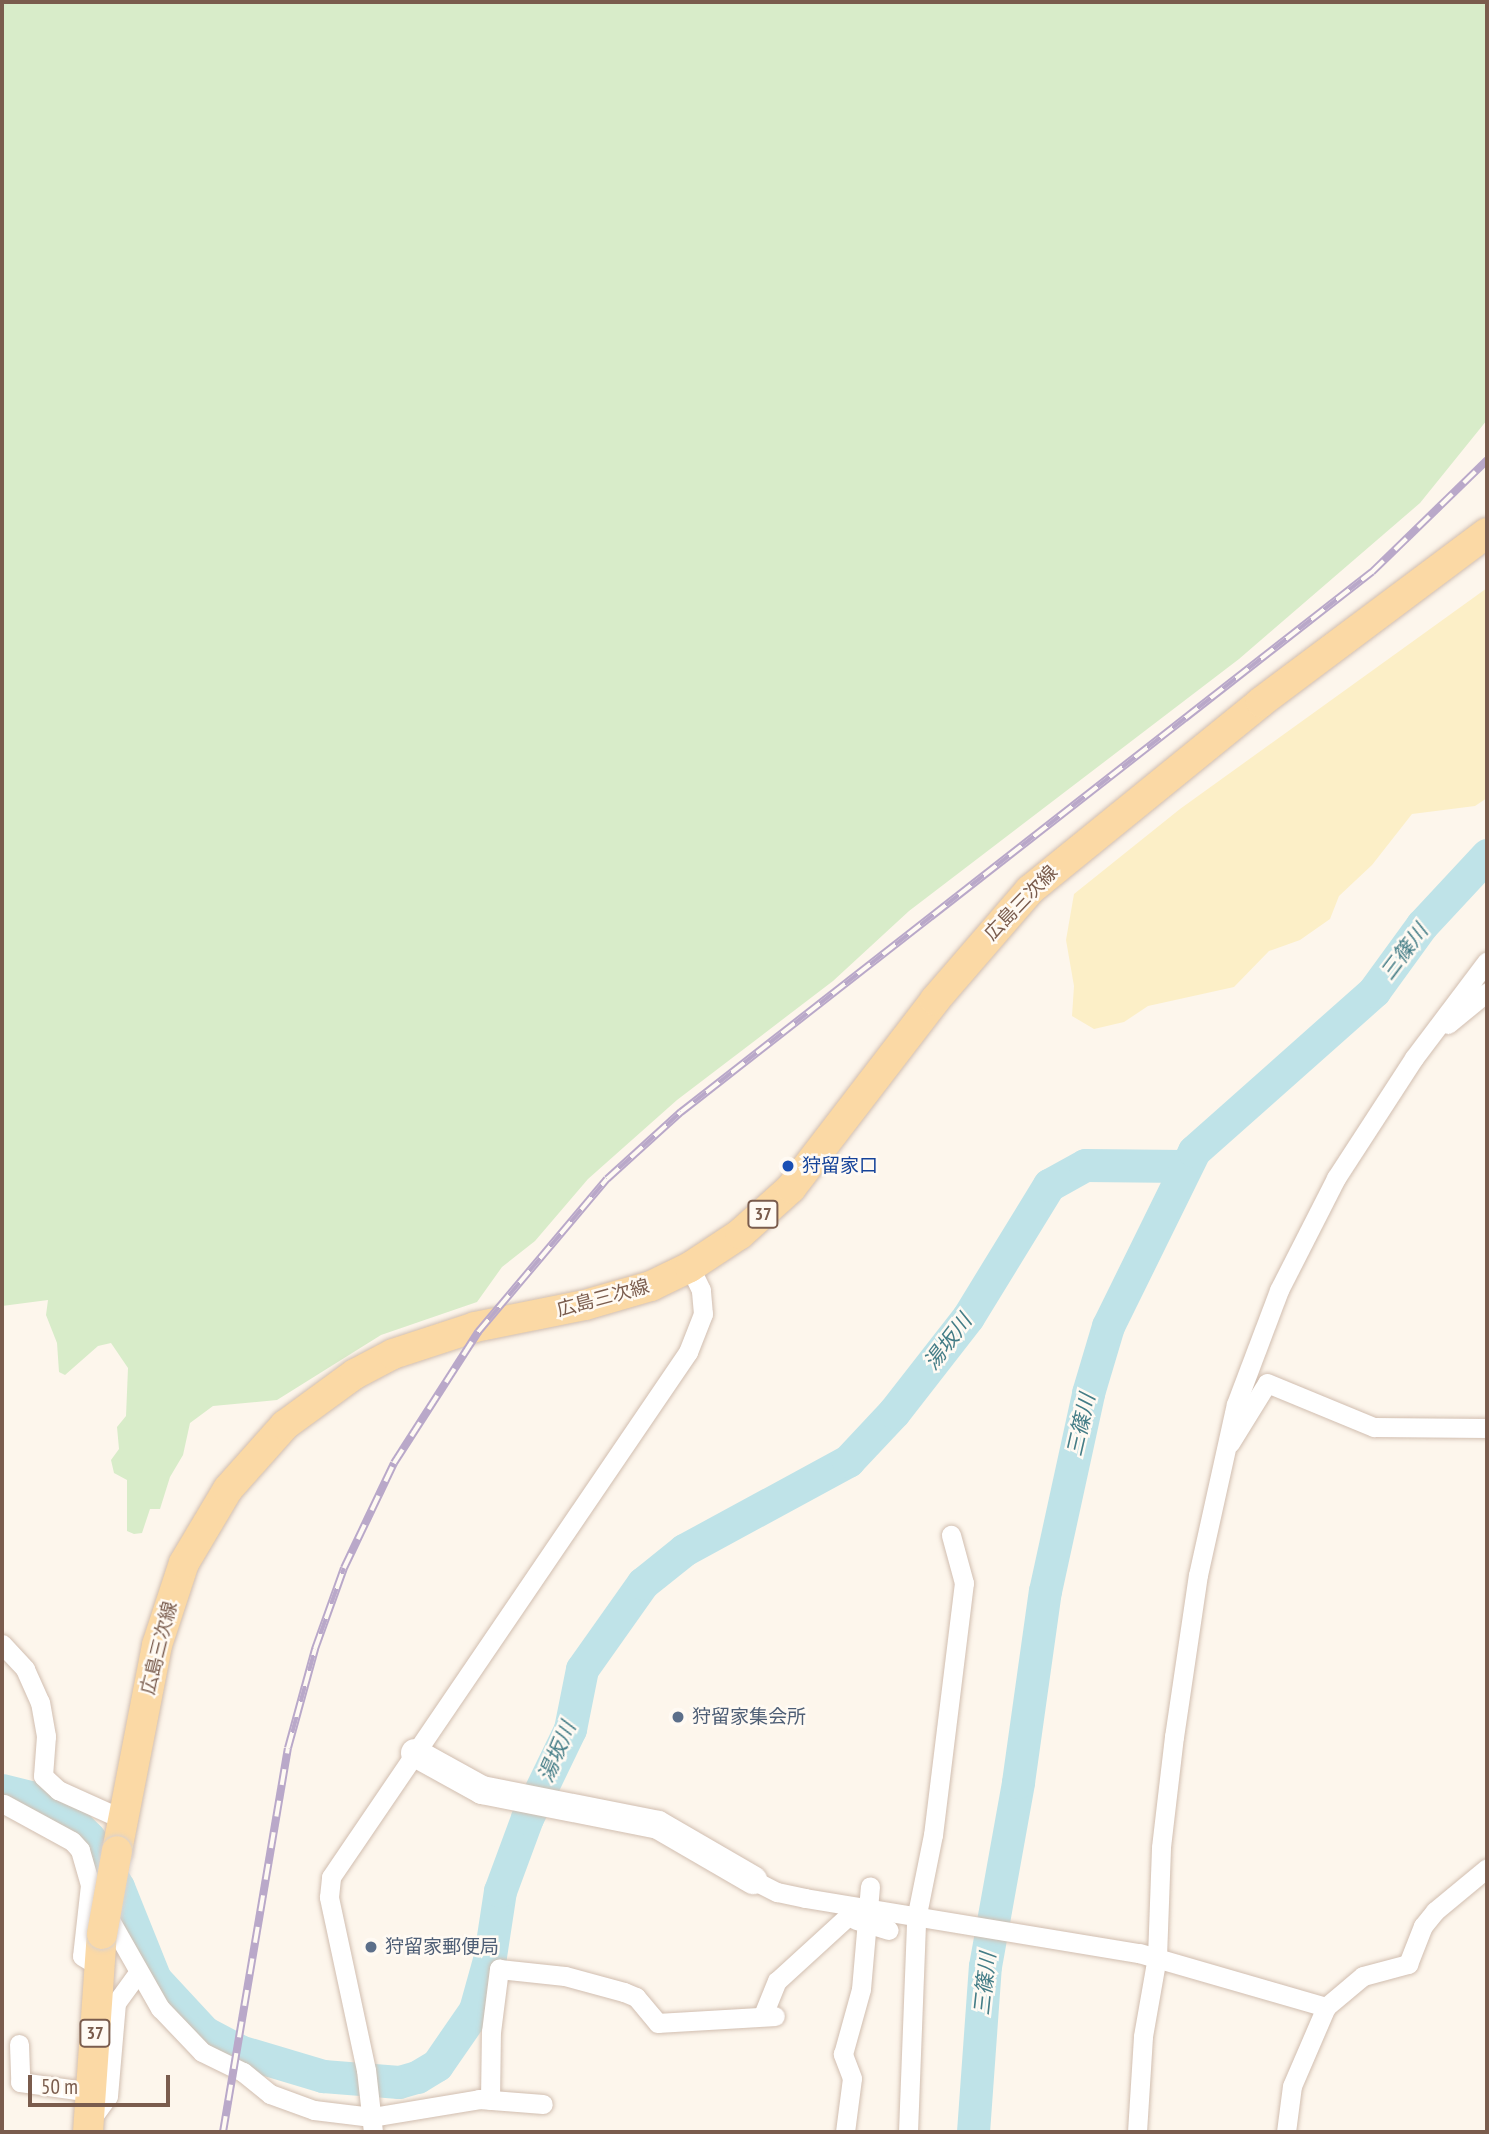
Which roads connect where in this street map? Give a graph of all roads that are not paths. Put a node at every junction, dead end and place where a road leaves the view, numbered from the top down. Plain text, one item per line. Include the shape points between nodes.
1 (1487, 533) edge
2 (1487, 961) edge
3 (1487, 992) edge
4 (1432, 1035) junction
5 (690, 1267) junction
6 (1487, 1428) edge
7 (1224, 1449) junction
8 (951, 1535) dead end
9 (2, 1644) edge
10 (415, 1753) junction
11 (4, 1804) dead end
12 (120, 1818) junction
13 (1487, 1868) edge
14 (753, 1880) joint
15 (90, 1885) junction
16 (870, 1886) dead end
17 (805, 1898) junction
18 (868, 1916) junction
19 (846, 1918) junction
20 (924, 1918) junction
21 (888, 1930) dead end
22 (1148, 1955) junction
23 (100, 1966) junction
24 (137, 1974) junction
25 (1326, 2007) junction
26 (19, 2044) dead end
27 (91, 2092) junction
28 (490, 2100) junction
29 (544, 2104) dead end
30 (373, 2125) edge
31 (88, 2127) edge
32 (845, 2132) edge
33 (908, 2132) edge
34 (1137, 2132) edge
35 (1286, 2132) edge

1 - 5 main road, 広島三次線 / 37 via 1261,702 1030,890 935,1000 791,1188 740,1234
2 - 4 street
3 - 4 street
4 - 7 street via 1336,1178 1279,1290
5 - 10 street via 701,1290 703,1314 688,1352
5 - 12 main road, 広島三次線 / 37 via 618,1297 433,1338 355,1374 285,1425 228,1489 184,1563 157,1645
6 - 7 street via 1374,1427 1270,1376
7 - 22 street via 1198,1575
8 - 20 street via 964,1584
9 - 12 street via 25,1669 40,1702 46,1736 43,1776 58,1790
10 - 14 street via 482,1790 658,1825
10 - 30 street via 335,1867 328,1890
11 - 15 street via 72,1841 80,1850
12 - 23 main road, 広島三次線 / 37, bridge
13 - 25 street via 1435,1911 1423,1926 1408,1964 1363,1976
14 - 17 street
15 - 23 street via 82,1956
15 - 24 street
16 - 18 street
17 - 18 street
17 - 19 street via 815,1910
18 - 19 street
18 - 20 street
18 - 21 street
18 - 32 street via 856,2016 843,2054 852,2078
19 - 28 street via 777,1981 769,2015 658,2023 636,1997 624,1992 565,1976 499,1969 491,2032
20 - 22 street
20 - 33 street
22 - 25 street
22 - 34 street
23 - 27 main road, 広島三次線 / 37
24 - 30 street via 184,2036 225,2067 298,2104
24 - 31 street via 116,2003 108,2096
25 - 35 street via 1292,2086
26 - 27 street via 20,2082
27 - 31 main road, 広島三次線 / 37
28 - 29 street
28 - 30 street

